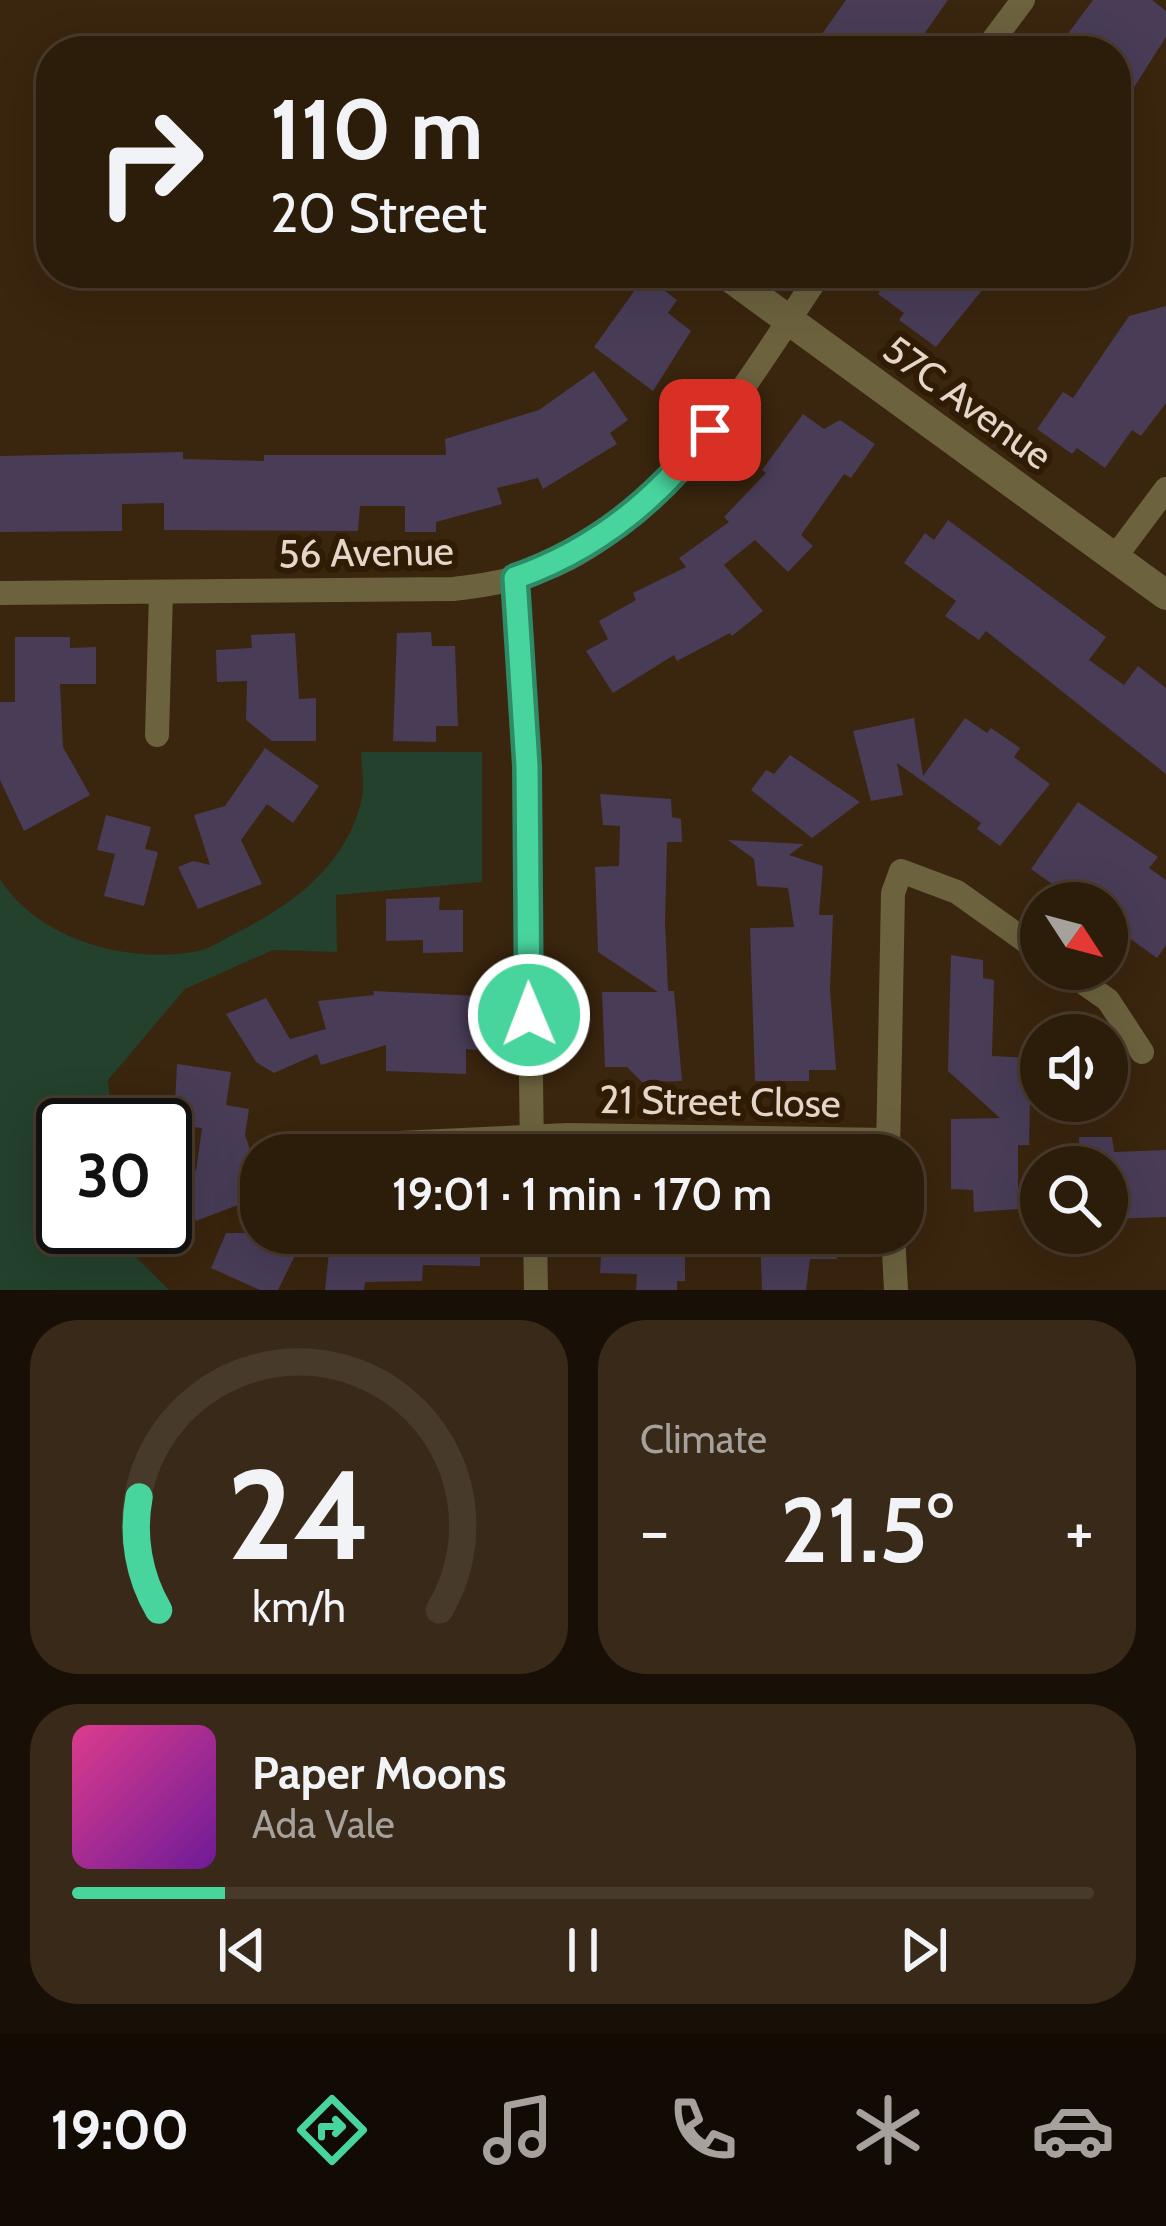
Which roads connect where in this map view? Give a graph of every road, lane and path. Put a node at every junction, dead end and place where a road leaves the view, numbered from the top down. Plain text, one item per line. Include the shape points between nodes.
1 (1023, 0) edge
2 (996, 36) edge
3 (744, 288) edge
4 (809, 288) edge
5 (787, 320) junction
6 (1166, 488) edge
7 (1115, 557) junction
8 (515, 578) junction
9 (0, 593) edge
10 (161, 593) junction
11 (1166, 595) edge
12 (157, 735) dead end
13 (1020, 937) edge
14 (1094, 990) edge
15 (1142, 1052) dead end
16 (532, 1134) edge
17 (888, 1134) edge
18 (535, 1254) edge
19 (894, 1254) edge
20 (536, 1290) edge
21 (896, 1290) edge

1 - 2 street
3 - 5 street, 57C Avenue
4 - 5 street, 56 Avenue
5 - 7 street, 57C Avenue
5 - 8 street, 56 Avenue via 652,496 566,560
6 - 7 street
7 - 11 street, 57C Avenue
8 - 10 street, 56 Avenue via 453,589
8 - 16 street via 527,766
9 - 10 street, 56 Avenue
10 - 12 street
13 - 17 street, 21 Street Close via 957,892 901,872 893,893
14 - 15 street
18 - 20 street
19 - 21 street

